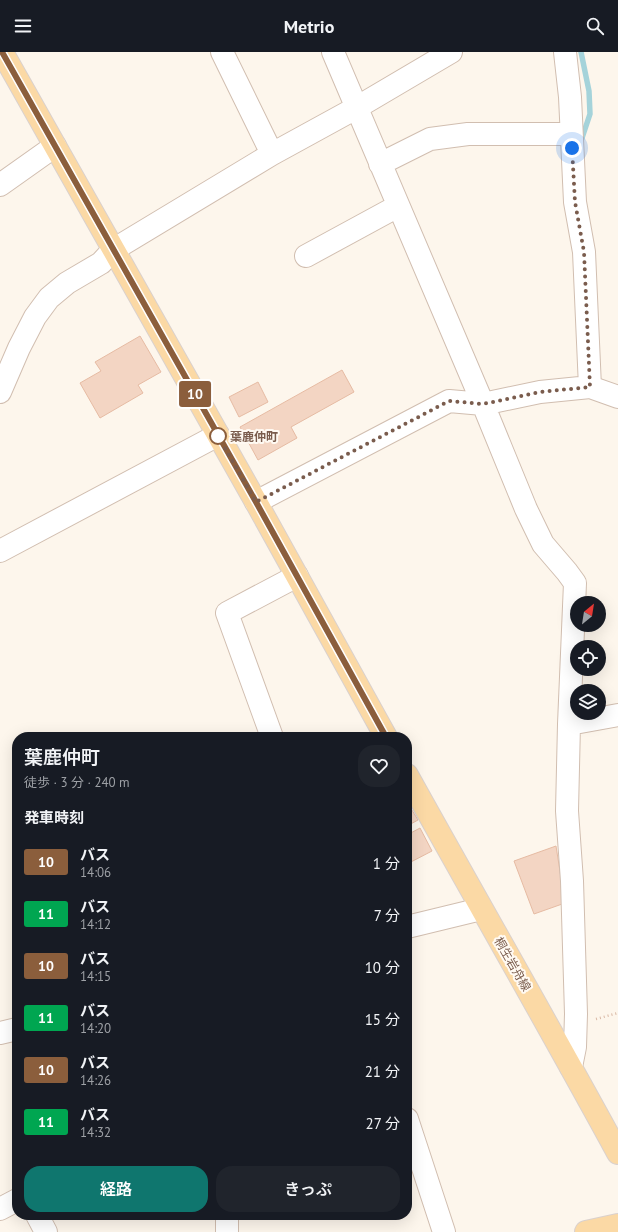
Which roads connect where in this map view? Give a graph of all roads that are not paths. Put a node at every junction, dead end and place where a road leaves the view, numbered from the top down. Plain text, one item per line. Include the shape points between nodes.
1 (2, 52) edge
2 (222, 52) edge
3 (333, 52) edge
4 (451, 52) edge
5 (564, 52) edge
6 (356, 108) junction
7 (571, 134) junction
8 (55, 146) junction
9 (272, 154) junction
10 (380, 164) junction
11 (0, 185) edge
12 (398, 206) junction
13 (113, 250) junction
14 (306, 256) dead end
15 (2, 381) edge
16 (590, 387) junction
17 (618, 397) edge
18 (483, 404) junction
19 (218, 435) junction
20 (256, 502) junction
21 (0, 551) edge
22 (297, 576) junction
23 (618, 715) edge
24 (569, 724) junction
25 (270, 732) edge
26 (383, 732) edge
27 (412, 784) edge
28 (481, 909) junction
29 (412, 926) edge
30 (12, 1031) edge
31 (0, 1033) edge
32 (571, 1067) junction
33 (412, 1134) edge
34 (618, 1153) edge
35 (12, 1203) edge
36 (0, 1209) edge
37 (40, 1220) edge
38 (227, 1220) edge
39 (618, 1225) edge
40 (46, 1232) edge
41 (227, 1232) edge
42 (444, 1232) edge
43 (586, 1232) edge

1 - 8 main road
2 - 9 street
3 - 6 street
4 - 6 street
5 - 7 street via 570,97
6 - 9 street
6 - 10 street
7 - 10 street via 468,134 438,138
7 - 16 street via 575,202 584,252
8 - 11 street
8 - 13 main road
9 - 13 street
10 - 12 street
12 - 14 street
12 - 18 street
13 - 15 street via 101,263 66,283 49,298 35,317
13 - 19 main road
16 - 17 street
16 - 18 street via 540,392
18 - 20 street via 449,401
18 - 24 street via 543,544 575,583
19 - 20 main road
19 - 21 street
20 - 22 main road
22 - 25 street via 227,613
22 - 26 main road
23 - 24 street
24 - 32 street via 567,811 576,1014 575,1047
27 - 28 main road, 桐生岩舟線
28 - 29 street
28 - 32 main road, 桐生岩舟線
30 - 31 street
32 - 34 main road, 桐生岩舟線
33 - 42 street
35 - 36 street
37 - 40 street
38 - 41 street
39 - 43 main road

